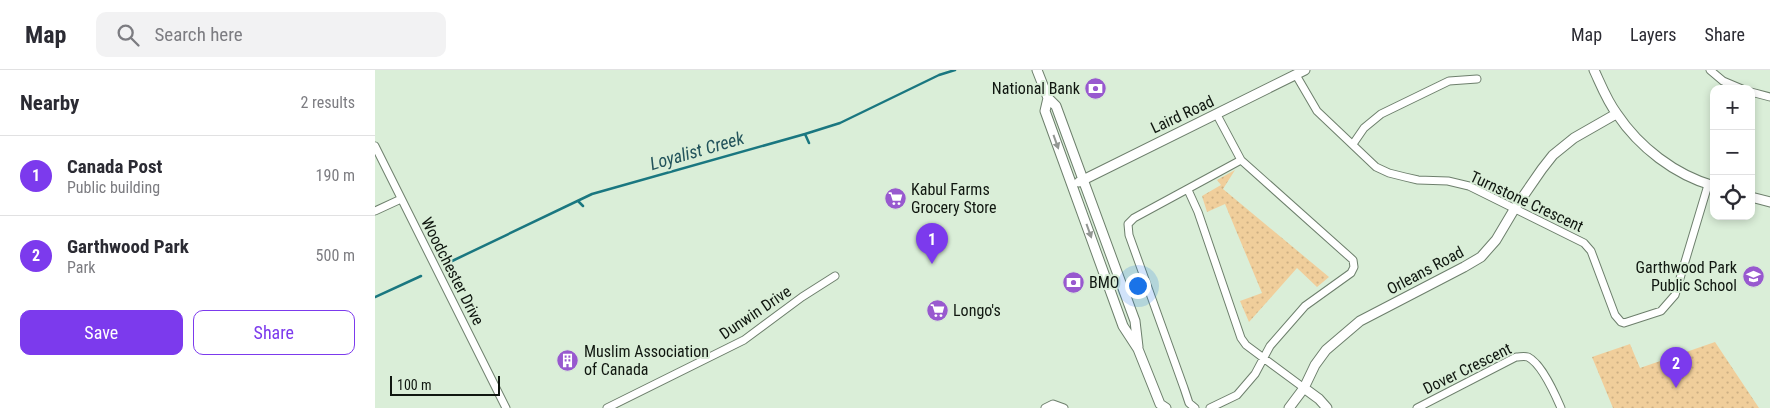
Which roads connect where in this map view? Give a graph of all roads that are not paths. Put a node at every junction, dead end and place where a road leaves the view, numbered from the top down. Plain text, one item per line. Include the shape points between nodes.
1 (1037, 70) edge
2 (1305, 70) edge
3 (1594, 70) edge
4 (1710, 70) edge
5 (1296, 75) junction
6 (1477, 79) dead end
7 (1732, 85) edge
8 (1755, 93) edge
9 (1770, 97) edge
10 (1048, 98) junction
11 (1217, 114) junction
12 (1616, 114) junction
13 (1353, 144) junction
14 (375, 146) edge
15 (1241, 160) junction
16 (1083, 180) junction
17 (1072, 186) junction
18 (1710, 186) edge
19 (1710, 189) edge
20 (1188, 190) junction
21 (1755, 198) edge
22 (401, 199) junction
23 (1770, 202) edge
24 (1515, 208) junction
25 (375, 211) edge
26 (835, 276) dead end
27 (1139, 350) junction
28 (1264, 357) junction
29 (1304, 388) junction
30 (1161, 407) edge
31 (505, 408) edge
32 (607, 408) edge
33 (1045, 408) edge
34 (1065, 408) edge
35 (1195, 408) edge
36 (1210, 408) edge
37 (1289, 408) edge
38 (1327, 408) edge
39 (1417, 408) edge
40 (1561, 408) edge

1 - 10 street
2 - 5 street, Laird Road
3 - 12 street
4 - 7 street
5 - 11 street, Laird Road
5 - 13 street, Turnstone Crescent via 1317,111
6 - 13 street via 1449,81 1381,114 1364,128
8 - 9 street
10 - 16 street via 1056,106
10 -> 17 street via 1045,111
11 - 15 street
11 - 16 street, Laird Road
12 - 18 street via 1660,159 1679,172
12 - 24 street, Orleans Road via 1574,138 1553,155
13 - 24 street, Turnstone Crescent via 1376,167 1389,173 1469,186
14 - 22 street, Woodchester Drive
15 - 20 street
15 - 28 street via 1335,242 1354,263 1351,273 1305,306
16 - 17 street, Laird Road
16 - 27 street via 1135,321
17 -> 27 street via 1123,326
19 - 24 street, Turnstone Crescent via 1675,295 1661,311 1624,323 1615,315 1587,246
20 - 28 street via 1241,338
20 - 35 street via 1128,224 1129,235 1189,403
21 - 23 street
22 - 25 street
22 - 31 street, Woodchester Drive
24 - 29 street, Orleans Road via 1496,240 1481,257 1360,321 1327,350
26 - 32 street, Dunwin Drive via 745,340
27 - 30 street
28 - 29 street
28 - 36 street via 1255,374 1237,395
29 - 37 street, Orleans Road
29 - 38 street
33 - 34 street via 1053,404
39 - 40 street, Dover Crescent via 1523,356 1543,372

